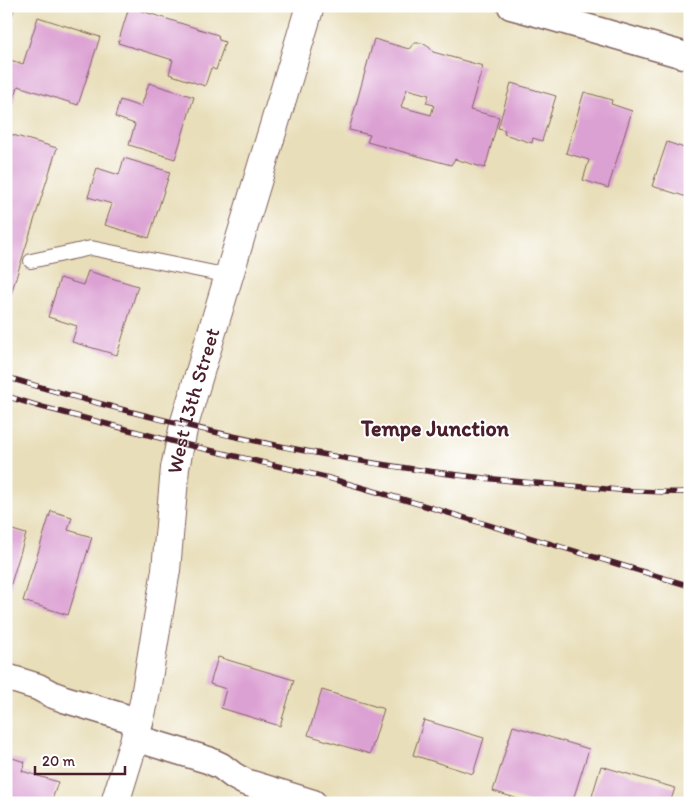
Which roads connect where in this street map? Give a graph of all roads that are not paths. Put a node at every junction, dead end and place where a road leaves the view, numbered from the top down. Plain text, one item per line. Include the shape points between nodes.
1 (310, 6) edge
2 (511, 6) edge
3 (690, 57) edge
4 (31, 261) dead end
5 (229, 276) junction
6 (6, 677) edge
7 (137, 730) junction
8 (115, 803) edge
9 (313, 803) edge

1 - 5 street, West 13th Street
2 - 3 street
4 - 5 lane via 91,248
5 - 7 street, West 13th Street via 179,443 166,570
6 - 7 street via 38,687
7 - 8 street, West 13th Street
7 - 9 street via 221,766 245,782

